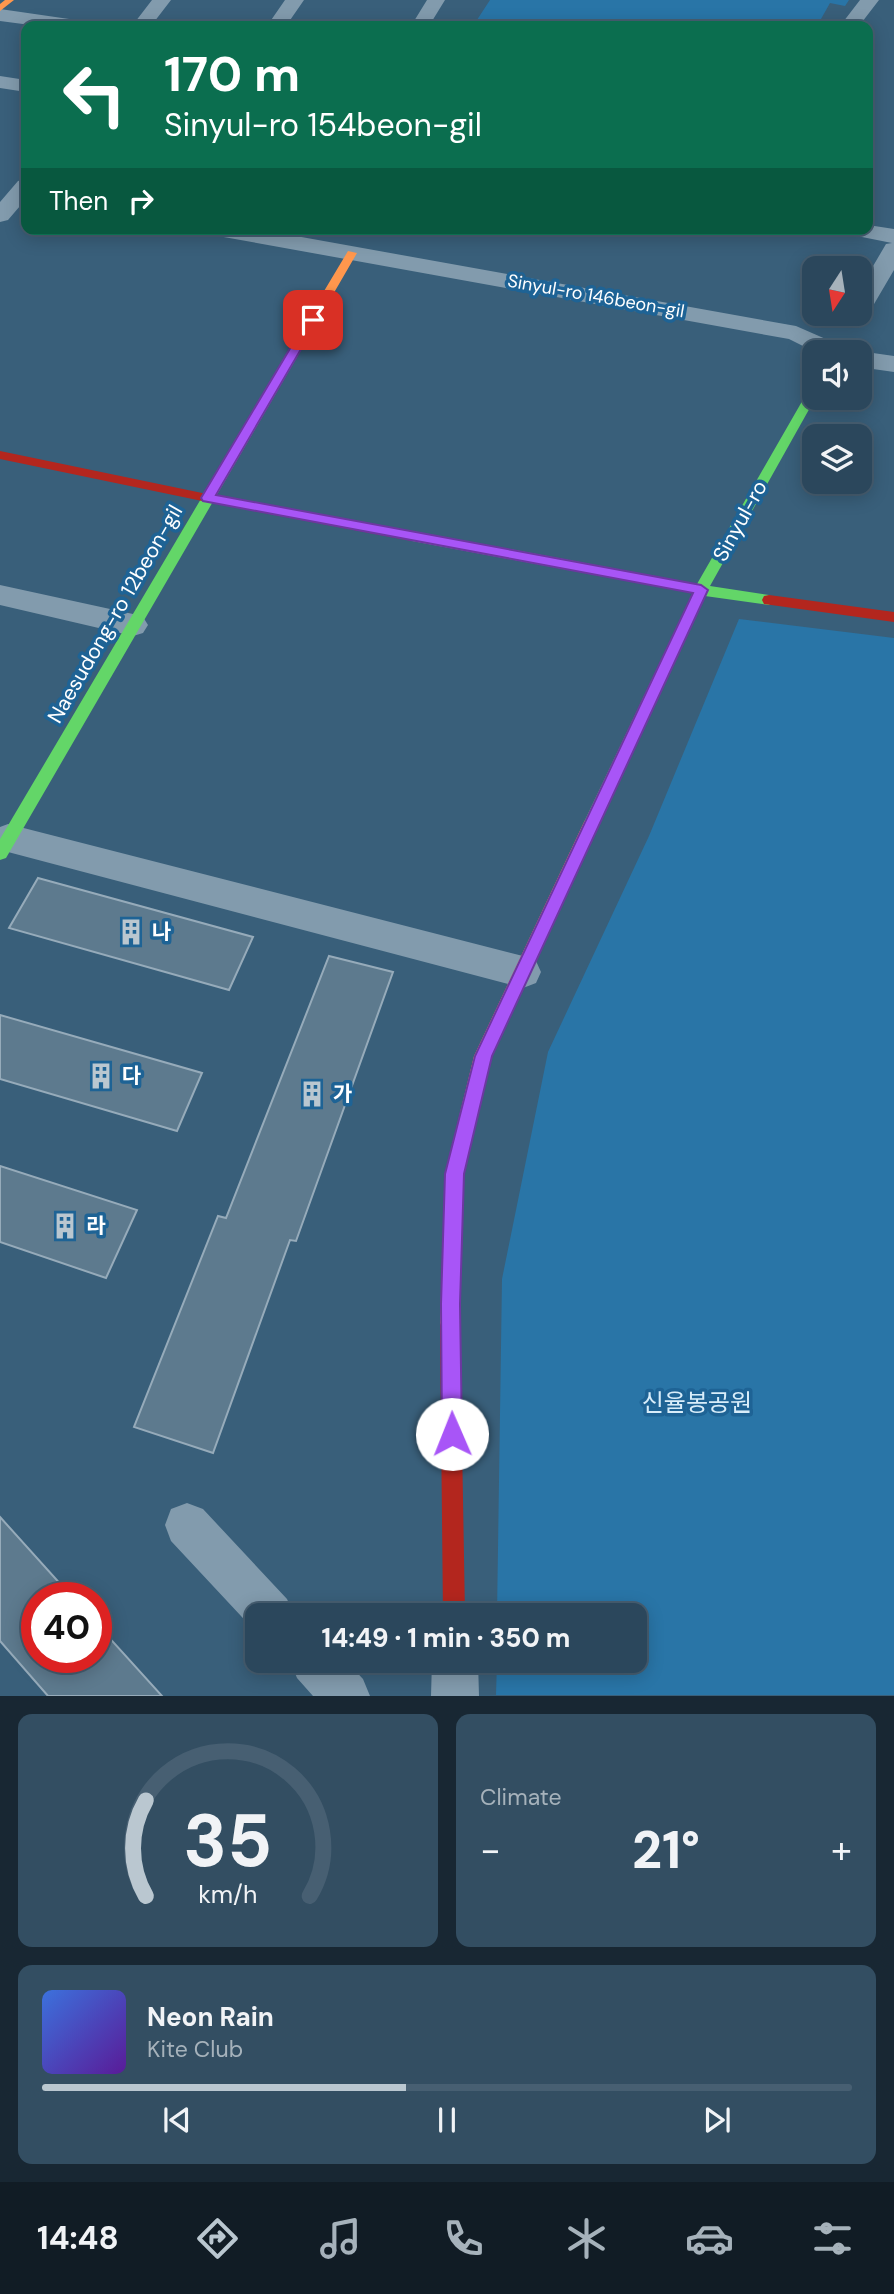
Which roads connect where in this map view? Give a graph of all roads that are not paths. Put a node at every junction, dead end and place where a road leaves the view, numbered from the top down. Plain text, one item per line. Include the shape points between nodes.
1 (10, 0) edge
2 (162, 0) edge
3 (295, 0) edge
4 (436, 0) edge
5 (870, 0) edge
6 (0, 8) edge
7 (0, 15) edge
8 (41, 21) edge
9 (145, 21) edge
10 (280, 21) edge
11 (423, 21) edge
12 (853, 21) edge
13 (0, 82) edge
14 (21, 85) edge
15 (18, 191) edge
16 (0, 215) edge
17 (873, 232) edge
18 (252, 235) edge
19 (894, 236) edge
20 (894, 249) edge
21 (352, 253) junction
22 (872, 288) edge
23 (811, 340) edge
24 (872, 361) edge
25 (894, 364) edge
26 (803, 410) edge
27 (0, 455) edge
28 (208, 498) junction
29 (701, 590) junction
30 (0, 595) edge
31 (894, 617) edge
32 (133, 625) junction
33 (4, 845) edge
34 (523, 972) junction
35 (187, 1525) dead end
36 (260, 1603) edge
37 (454, 1603) edge
38 (325, 1673) edge
39 (455, 1673) edge
40 (346, 1696) edge
41 (455, 1696) edge

1 - 6 street
2 - 9 street
3 - 10 street
4 - 11 street
5 - 12 street
7 - 8 street
13 - 14 street
15 - 16 street
17 - 19 street
18 - 21 street, Sinyul-ro 146beon-gil
20 - 22 street
21 - 23 street, Sinyul-ro 146beon-gil via 796,333
21 - 28 street, Naesudong-ro 12beon-gil
24 - 25 street
26 - 29 street, Sinyul-ro
27 - 28 street
28 - 29 street
28 - 32 street, Naesudong-ro 12beon-gil
29 - 31 street
29 - 34 street, Sinyul-ro
30 - 32 street
32 - 33 street, Naesudong-ro 12beon-gil
33 - 34 street
34 - 37 street, Sinyul-ro via 484,1056 454,1174 450,1304
35 - 36 street
38 - 40 street
39 - 41 street

